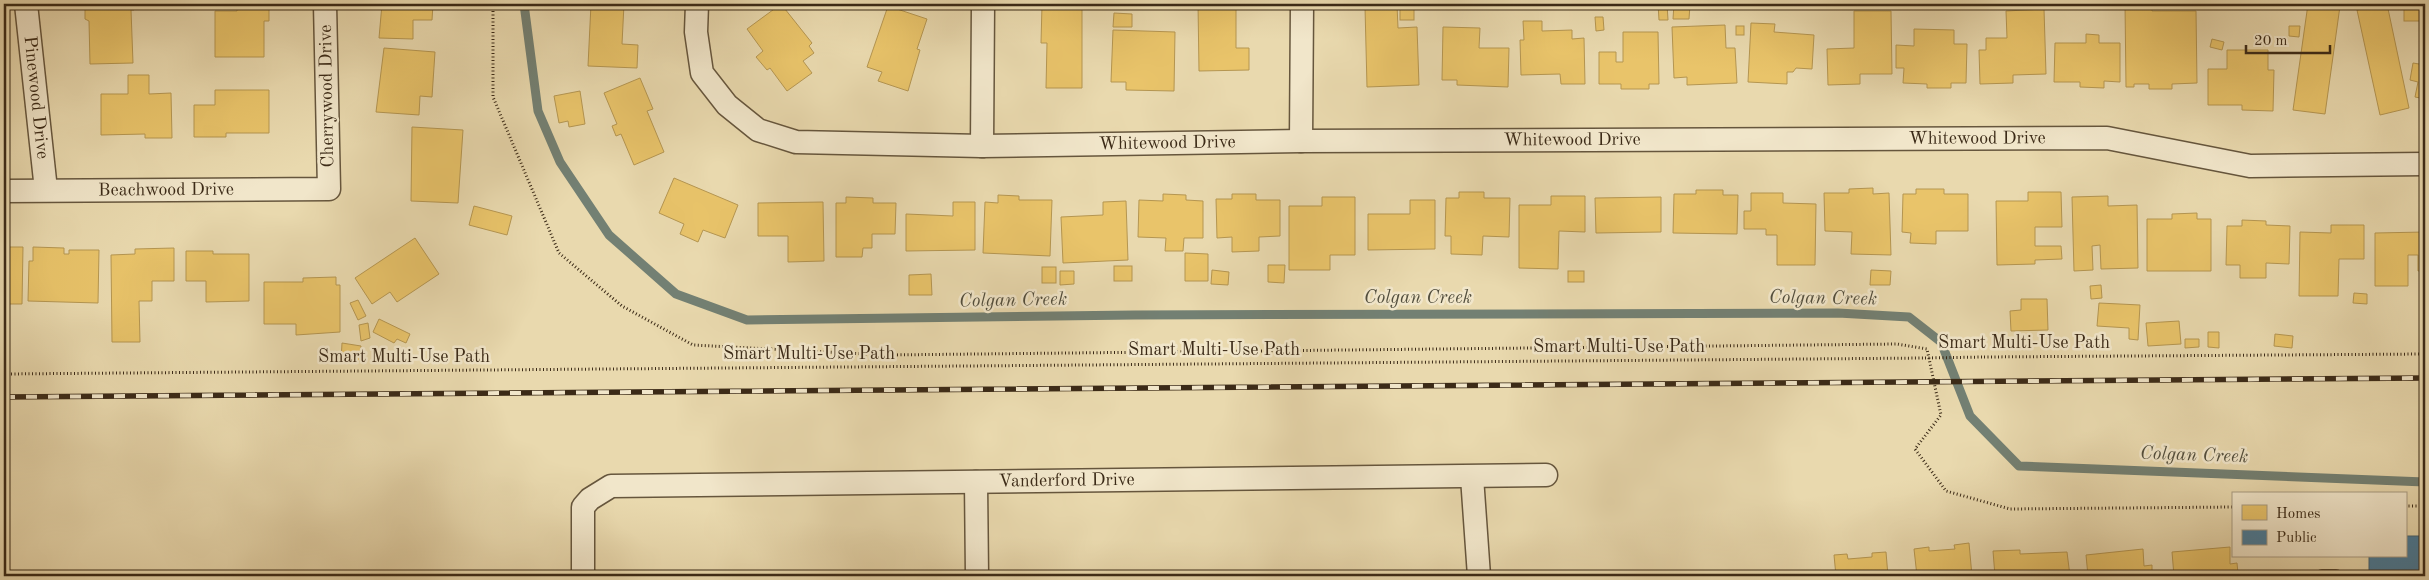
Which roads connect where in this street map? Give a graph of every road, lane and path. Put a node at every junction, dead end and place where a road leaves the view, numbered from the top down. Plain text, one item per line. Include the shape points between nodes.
1 (26, 4) edge
2 (325, 4) edge
3 (494, 4) edge
4 (697, 4) edge
5 (983, 4) edge
6 (1302, 4) edge
7 (1301, 141) junction
8 (982, 146) junction
9 (2425, 164) edge
10 (329, 189) joint
11 (46, 190) junction
12 (4, 191) edge
13 (2425, 354) edge
14 (4, 374) edge
15 (1546, 475) dead end
16 (1472, 477) junction
17 (976, 482) junction
18 (2406, 506) edge
19 (2425, 506) edge
20 (2232, 507) edge
21 (583, 576) edge
22 (977, 576) edge
23 (1480, 576) edge
24 (2322, 576) edge
25 (2336, 576) edge

1 - 11 street, Pinewood Drive
2 - 10 street, Cherrywood Drive
3 - 20 path via 493,97 559,253 622,306 693,345 886,356 1897,344 1927,348 1941,415 1915,448 1946,491 2010,509
4 - 8 street, Whitewood Drive via 696,32 702,73 727,105 758,130 796,142
5 - 8 street
6 - 7 street
7 - 8 street, Whitewood Drive
7 - 9 street, Whitewood Drive via 2107,138 2250,166
10 - 11 street, Beachwood Drive
11 - 12 street, Beachwood Drive
13 - 14 path, Smart Multi-Use Path, bridge
15 - 16 street, Vanderford Drive
16 - 17 street, Vanderford Drive
16 - 23 street
17 - 21 street, Vanderford Drive via 611,486 590,498 583,507
17 - 22 street
18 - 19 path
24 - 25 lane

